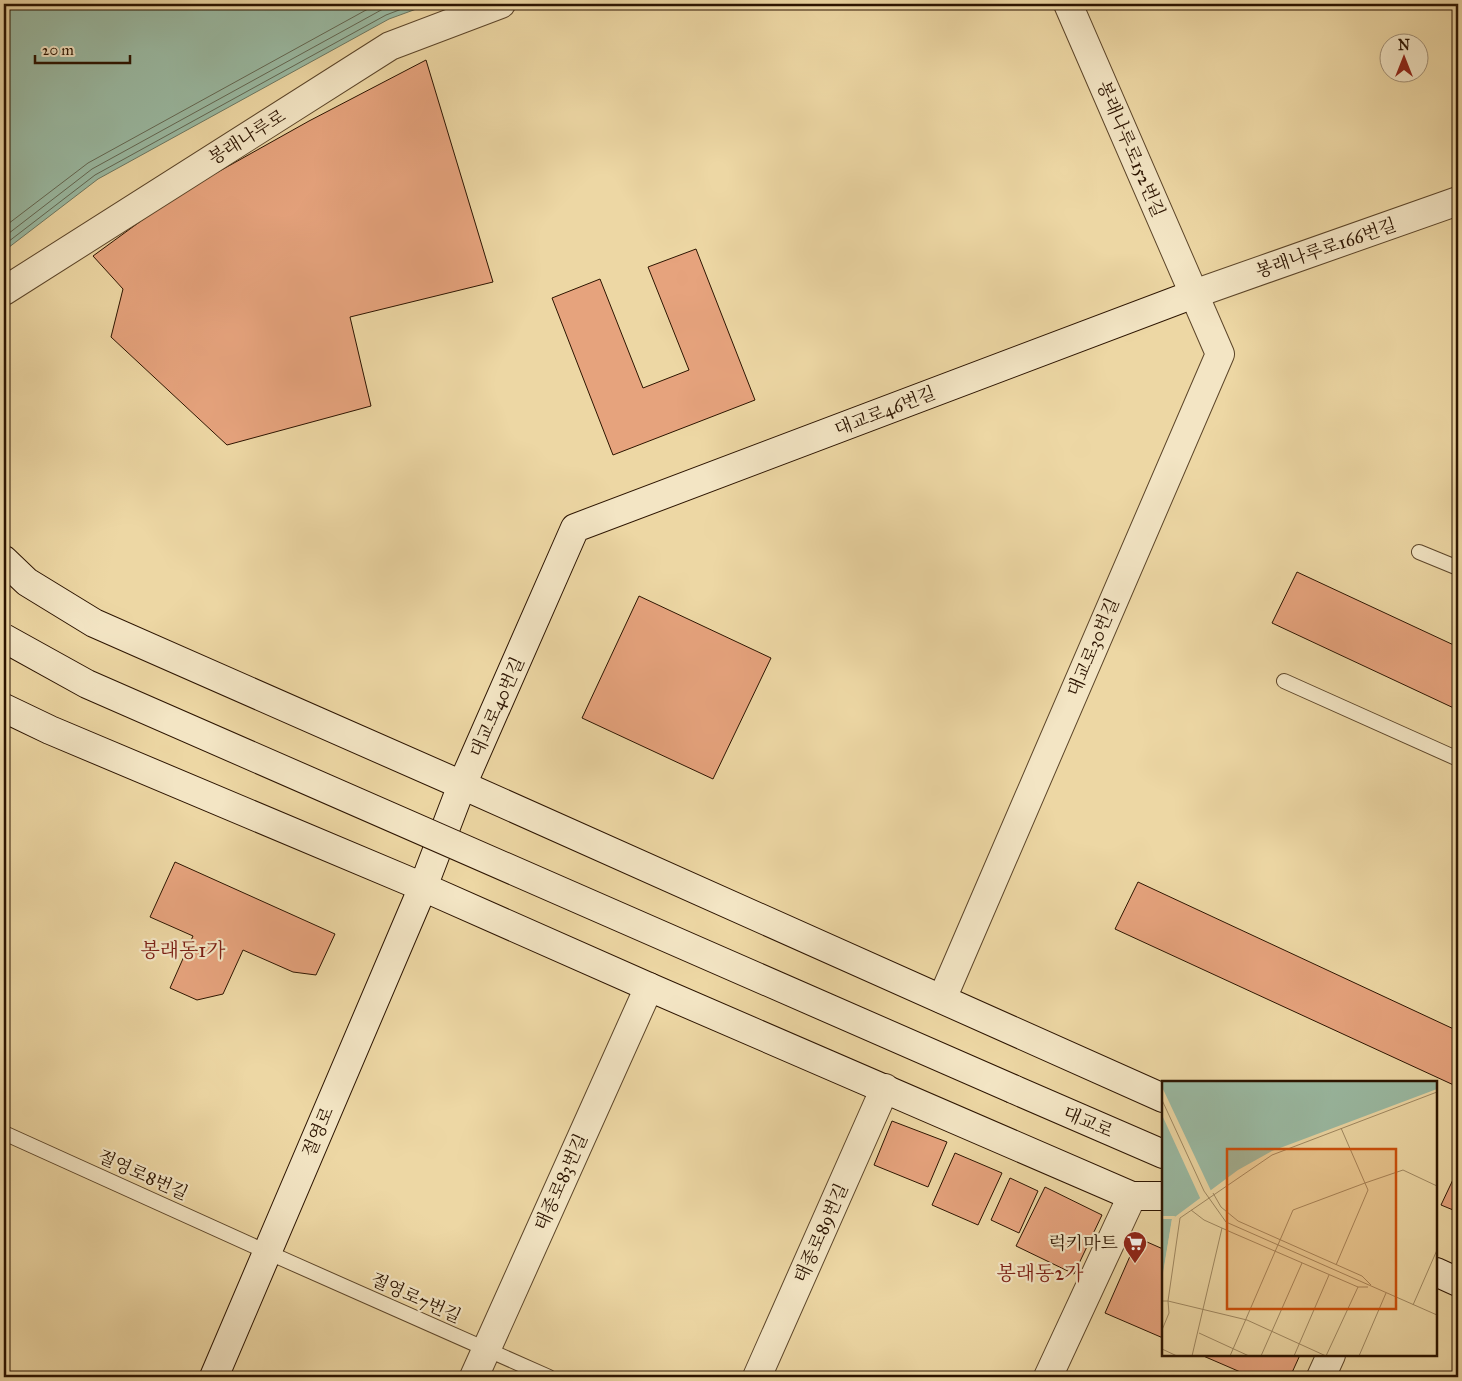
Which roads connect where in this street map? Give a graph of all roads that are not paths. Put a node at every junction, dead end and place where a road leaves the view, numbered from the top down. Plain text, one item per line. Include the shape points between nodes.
1 (501, 4) edge
2 (1068, 4) edge
3 (1458, 201) edge
4 (4, 291) edge
5 (1194, 294) junction
6 (575, 528) joint
7 (1419, 552) dead end
8 (4, 560) edge
9 (1458, 568) edge
10 (4, 638) edge
11 (1284, 680) dead end
12 (4, 708) edge
13 (1458, 759) edge
14 (462, 785) junction
15 (422, 887) junction
16 (649, 987) junction
17 (942, 999) junction
18 (885, 1088) junction
19 (1162, 1098) edge
20 (4, 1133) edge
21 (1162, 1154) edge
22 (1132, 1196) junction
23 (1162, 1196) edge
24 (267, 1252) junction
25 (1437, 1272) edge
26 (1458, 1282) edge
27 (486, 1350) junction
28 (1331, 1356) edge
29 (214, 1377) edge
30 (474, 1377) edge
31 (549, 1377) edge
32 (757, 1377) edge
33 (1048, 1377) edge
34 (1322, 1377) edge

1 - 4 main road, 봉래나루로 via 390,46
2 - 5 main road, 봉래나루로152번길
3 - 5 main road, 봉래나루로166번길
5 - 6 main road, 대교로46번길
5 - 17 main road, 대교로30번길 via 1220,354
6 - 14 main road, 대교로40번길
7 - 9 lane
8 - 14 main road via 28,582 94,623
10 - 21 main road, 대교로, bridge via 87,684
11 - 13 lane
12 - 15 main road
14 - 15 main road, 대교로40번길
14 - 17 main road
15 - 16 main road
15 - 24 main road, 절영로
16 - 18 main road
16 - 27 main road, 태종로83번길
17 - 19 main road
18 - 22 main road
18 - 32 main road, 태종로89번길
20 - 24 lane, 절영로8번길
22 - 23 main road
22 - 33 main road
24 - 27 lane, 절영로7번길
24 - 29 main road, 절영로
25 - 26 main road
27 - 30 main road, 태종로83번길
27 - 31 lane, 절영로7번길
28 - 34 main road

